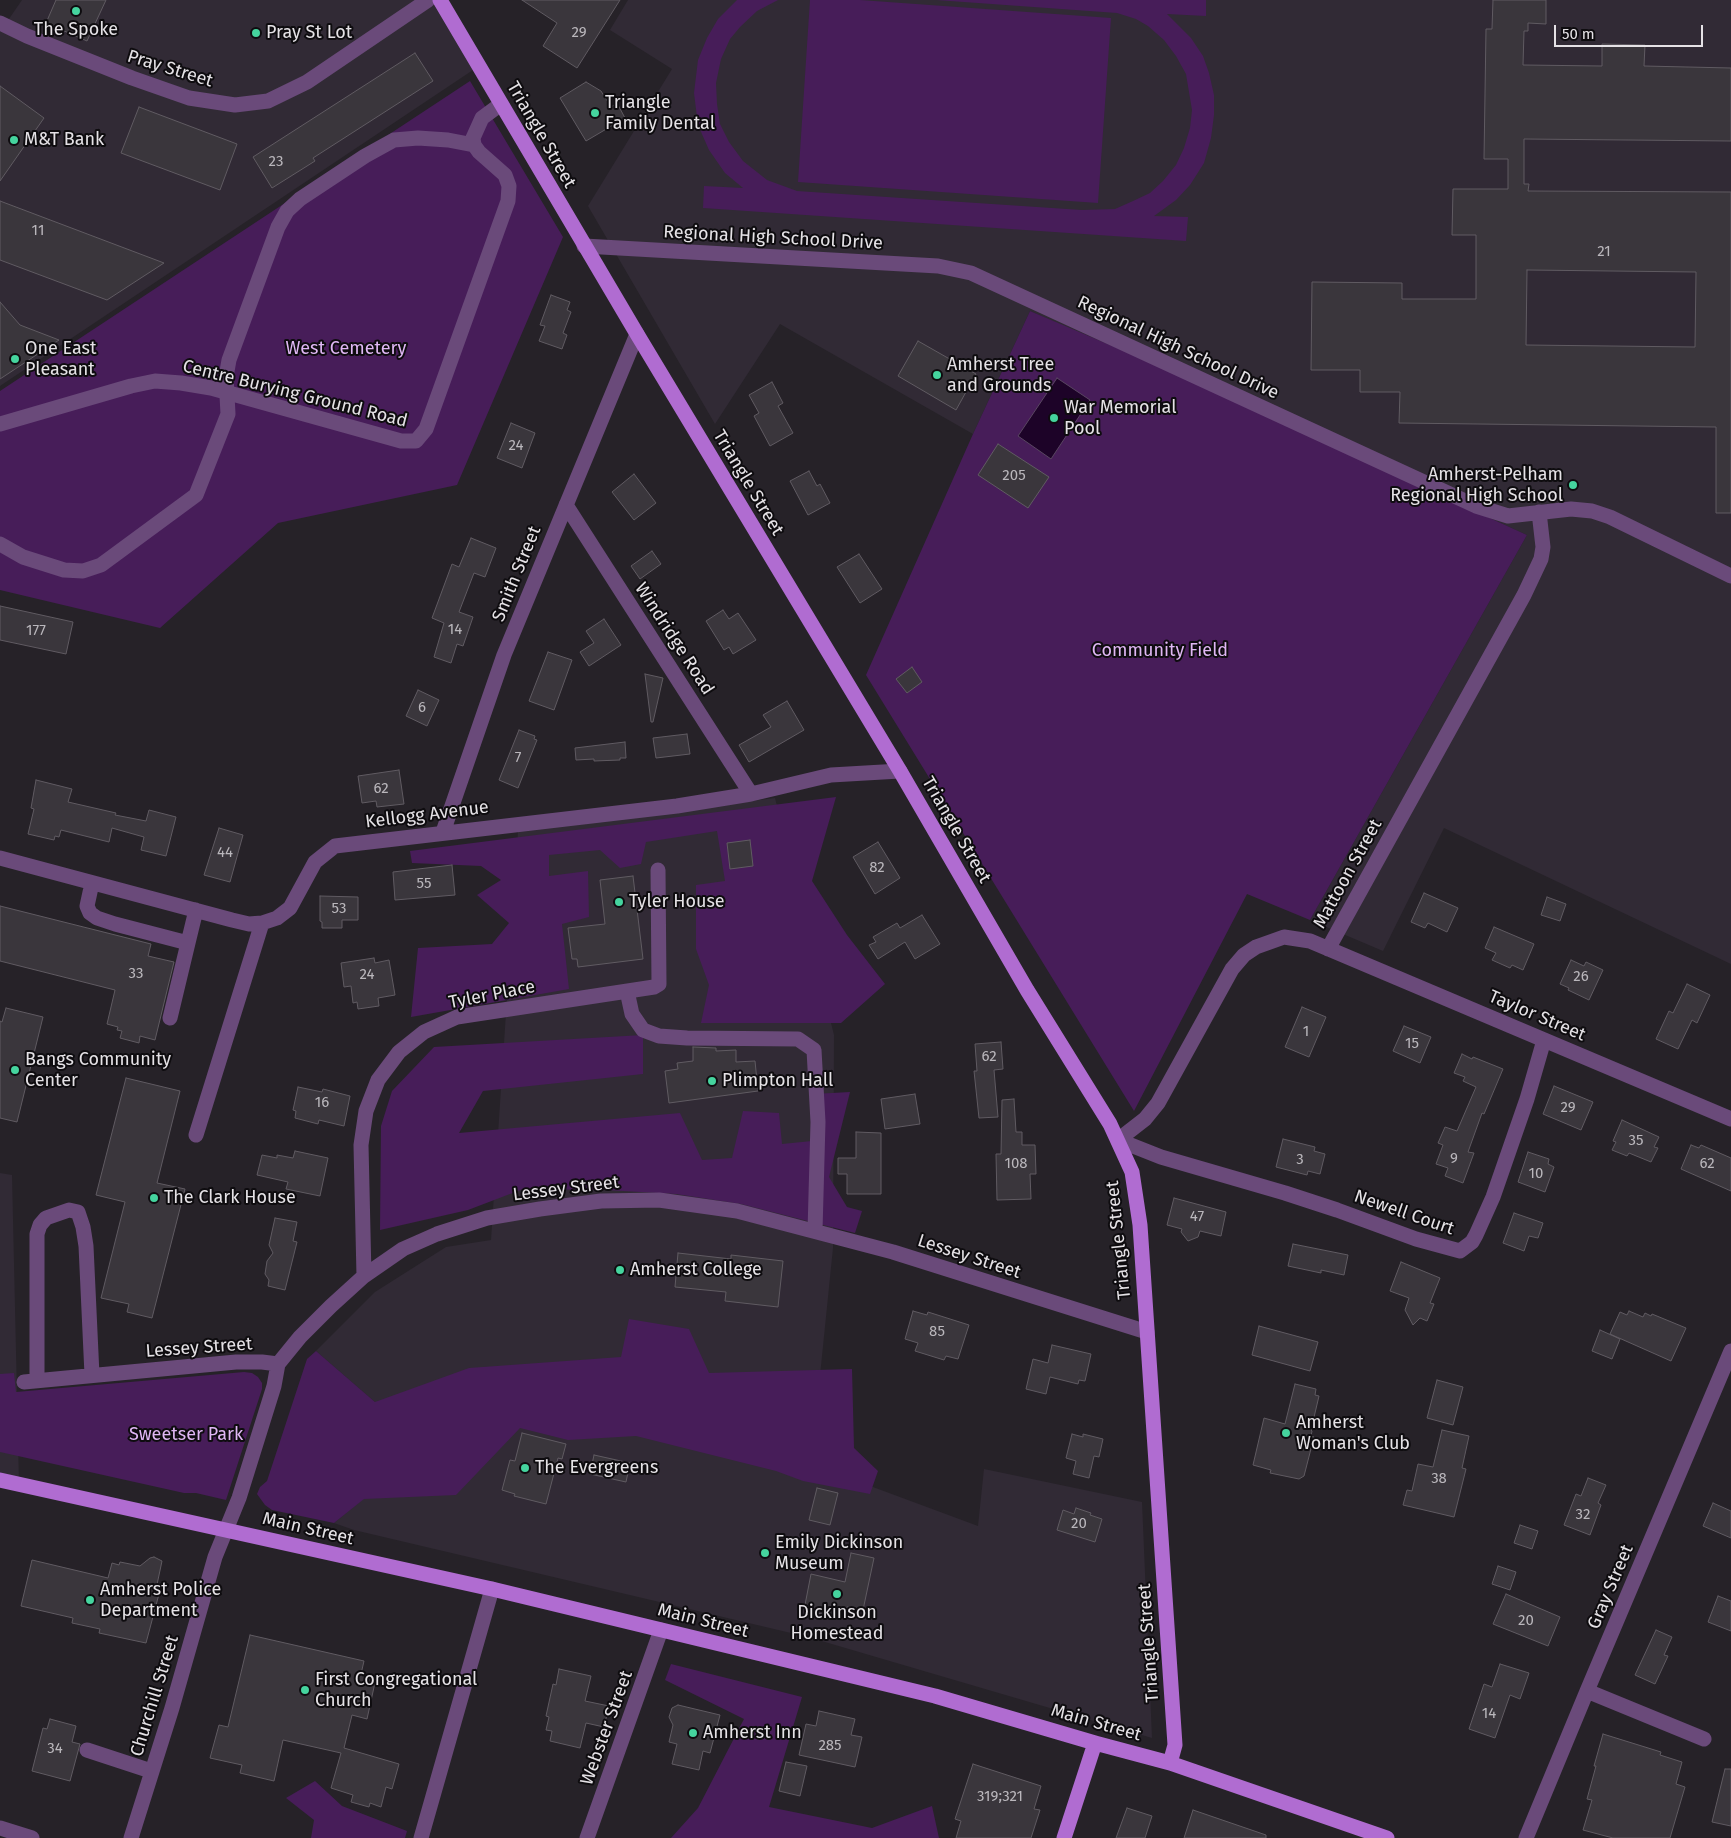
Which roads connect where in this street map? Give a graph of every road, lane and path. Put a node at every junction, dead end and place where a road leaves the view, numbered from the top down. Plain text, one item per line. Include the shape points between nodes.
1 (428, 0) edge
2 (440, 0) edge
3 (0, 23) edge
4 (501, 104) junction
5 (474, 145) junction
6 (584, 246) junction
7 (637, 334) junction
8 (227, 393) junction
9 (0, 424) edge
10 (566, 505) junction
11 (1539, 512) junction
12 (0, 544) edge
13 (1731, 576) edge
14 (900, 771) junction
15 (751, 794) junction
16 (443, 832) junction
17 (0, 858) edge
18 (658, 870) dead end
19 (92, 883) junction
20 (196, 910) junction
21 (262, 923) junction
22 (188, 943) junction
23 (1328, 948) junction
24 (628, 991) junction
25 (170, 1018) dead end
26 (1544, 1040) junction
27 (1731, 1119) edge
28 (196, 1135) dead end
29 (1118, 1140) junction
30 (815, 1231) junction
31 (364, 1276) junction
32 (1147, 1332) junction
33 (1731, 1351) edge
34 (278, 1364) junction
35 (92, 1375) junction
36 (0, 1480) edge
37 (225, 1530) junction
38 (492, 1589) junction
39 (662, 1630) junction
40 (1587, 1691) junction
41 (1704, 1739) dead end
42 (1095, 1743) junction
43 (87, 1750) dead end
44 (1170, 1763) junction
45 (151, 1771) junction
46 (0, 1828) edge
47 (32, 1838) edge
48 (131, 1838) edge
49 (421, 1838) edge
50 (587, 1838) edge
51 (1064, 1838) edge
52 (1387, 1838) edge
53 (1526, 1838) edge

1 - 3 street, Pray Street via 308,82 268,101 235,105 189,98
2 - 4 main road, Triangle Street
4 - 5 street via 482,118 473,138
4 - 6 main road, Triangle Street
5 - 8 street via 418,138 394,140 365,156 286,211 229,360
5 - 8 street, Centre Burying Ground Road via 505,175 509,186 508,201 426,429 416,441 401,441
6 - 7 main road, Triangle Street
6 - 11 street, Regional High School Drive via 954,268 971,273 1476,506 1508,516
7 - 10 street, Smith Street
7 - 14 main road, Triangle Street
8 - 9 street, Centre Burying Ground Road via 155,381
8 - 12 street via 228,414 196,495 101,565 83,571 64,570 23,557
10 - 15 street, Windridge Road
10 - 16 street, Smith Street via 504,655
11 - 13 street, Regional High School Drive via 1571,509 1610,517
11 - 23 street, Mattoon Street via 1543,547 1541,559
14 - 15 street, Kellogg Avenue via 831,775
14 - 29 main road, Triangle Street
15 - 16 street, Kellogg Avenue via 677,806
16 - 21 street, Kellogg Avenue via 335,846 315,862 290,908 277,918
17 - 19 street, Kellogg Avenue
18 - 24 street, Tyler Place via 659,984
19 - 20 street, Kellogg Avenue
19 - 22 street via 88,906 90,913 97,918
20 - 21 street, Kellogg Avenue via 248,924
20 - 22 street
21 - 28 street
22 - 25 street
23 - 26 street, Taylor Street
23 - 29 street, Mattoon Street via 1284,937 1244,955 1232,969 1158,1103 1145,1119
24 - 30 street via 632,1014 644,1030 659,1036 798,1039 814,1050 818,1122
24 - 31 street, Tyler Place via 457,1017 424,1032 399,1052 378,1080 366,1111 361,1145
26 - 27 street, Taylor Street
26 - 29 street, Newell Court via 1493,1197 1472,1242 1460,1251
29 - 32 main road, Triangle Street via 1132,1172 1140,1225
30 - 31 street, Lessey Street via 699,1204 659,1200 601,1201 479,1220 403,1249
30 - 32 street, Lessey Street via 893,1252
31 - 34 street, Lessey Street via 300,1337
32 - 44 main road, Triangle Street via 1175,1745
33 - 40 street, Gray Street
34 - 35 street, Lessey Street via 236,1362
34 - 37 street, Churchill Street via 242,1489
35 - 35 street, Lessey Street via 84,1227 78,1212 69,1210 46,1218 37,1234 30,1381
36 - 37 main road, Main Street
37 - 38 main road, Main Street
37 - 45 street, Churchill Street
38 - 39 main road, Main Street
38 - 49 street
39 - 42 main road, Main Street via 935,1696
39 - 50 street, Webster Street
40 - 41 street
40 - 53 street, Gray Street
42 - 44 main road, Main Street
42 - 51 main road
43 - 45 street
44 - 52 main road, Main Street
45 - 48 street, Churchill Street
46 - 47 street

